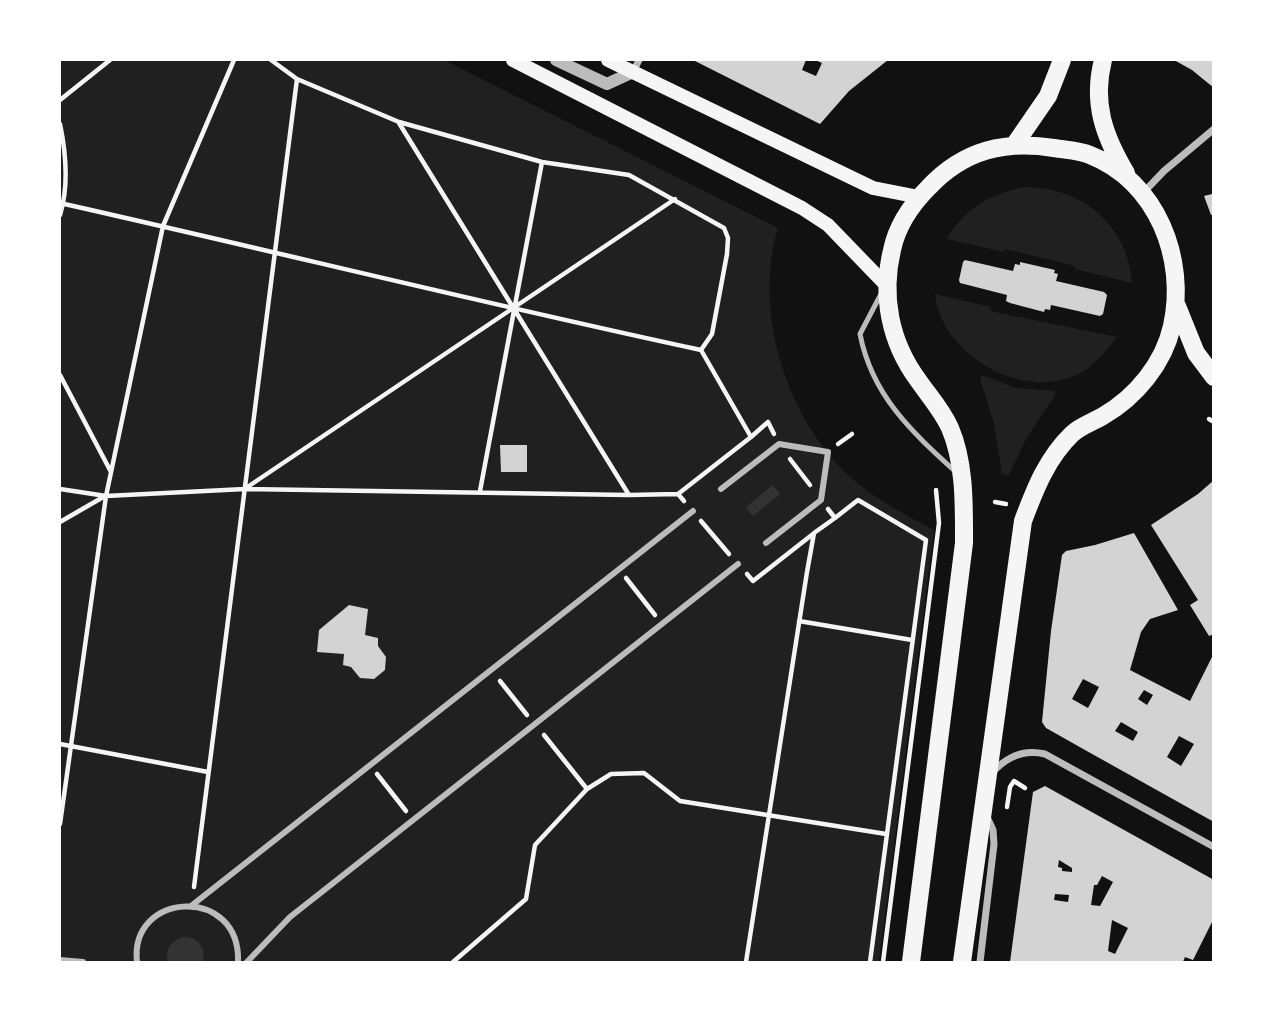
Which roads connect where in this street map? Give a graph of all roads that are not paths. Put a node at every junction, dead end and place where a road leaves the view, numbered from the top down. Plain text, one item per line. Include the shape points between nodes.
1 (513, 60) edge
2 (556, 60) edge
3 (608, 60) edge
4 (1062, 60) edge
5 (1103, 60) edge
6 (636, 66) edge
7 (1213, 129) edge
8 (1015, 144) junction
9 (1137, 188) junction
10 (919, 197) junction
11 (886, 285) junction
12 (1176, 302) junction
13 (1213, 377) edge
14 (961, 477) junction
15 (721, 489) dead end
16 (693, 511) road end
17 (766, 543) dead end
18 (738, 564) road end
19 (987, 779) junction
20 (983, 809) junction
21 (1213, 847) edge
22 (191, 906) junction
23 (60, 960) edge
24 (83, 962) edge
25 (137, 962) edge
26 (238, 962) edge
27 (247, 962) edge
28 (911, 962) edge
29 (962, 962) edge
30 (981, 962) edge

1 - 11 main road via 802,208 828,225
2 - 6 street via 607,84
3 - 6 main road
4 - 8 main road via 1048,96
5 - 9 main road via 1099,91 1102,124
6 - 10 main road via 873,188
7 - 9 street via 1164,172
8 - 9 main road via 1089,154
8 - 10 main road via 958,163
9 - 12 main road via 1159,216 1171,247
10 - 11 main road via 892,249
11 - 14 main road via 891,325 904,359 951,430
11 - 14 lane via 860,334 871,371 892,409
12 - 13 main road via 1196,353
12 - 19 main road via 1166,346 1152,371 1138,388 1075,431 1057,449 1023,521
14 - 28 main road via 964,543
15 - 17 street via 779,443 828,452 821,499
16 - 22 street
18 - 27 street via 290,917
19 - 20 main road
19 - 21 street via 1013,755 1045,754
20 - 29 main road
20 - 30 street via 994,844
22 - 25 street via 174,907 154,918 137,946
22 - 26 street via 210,911 229,928
23 - 24 street

